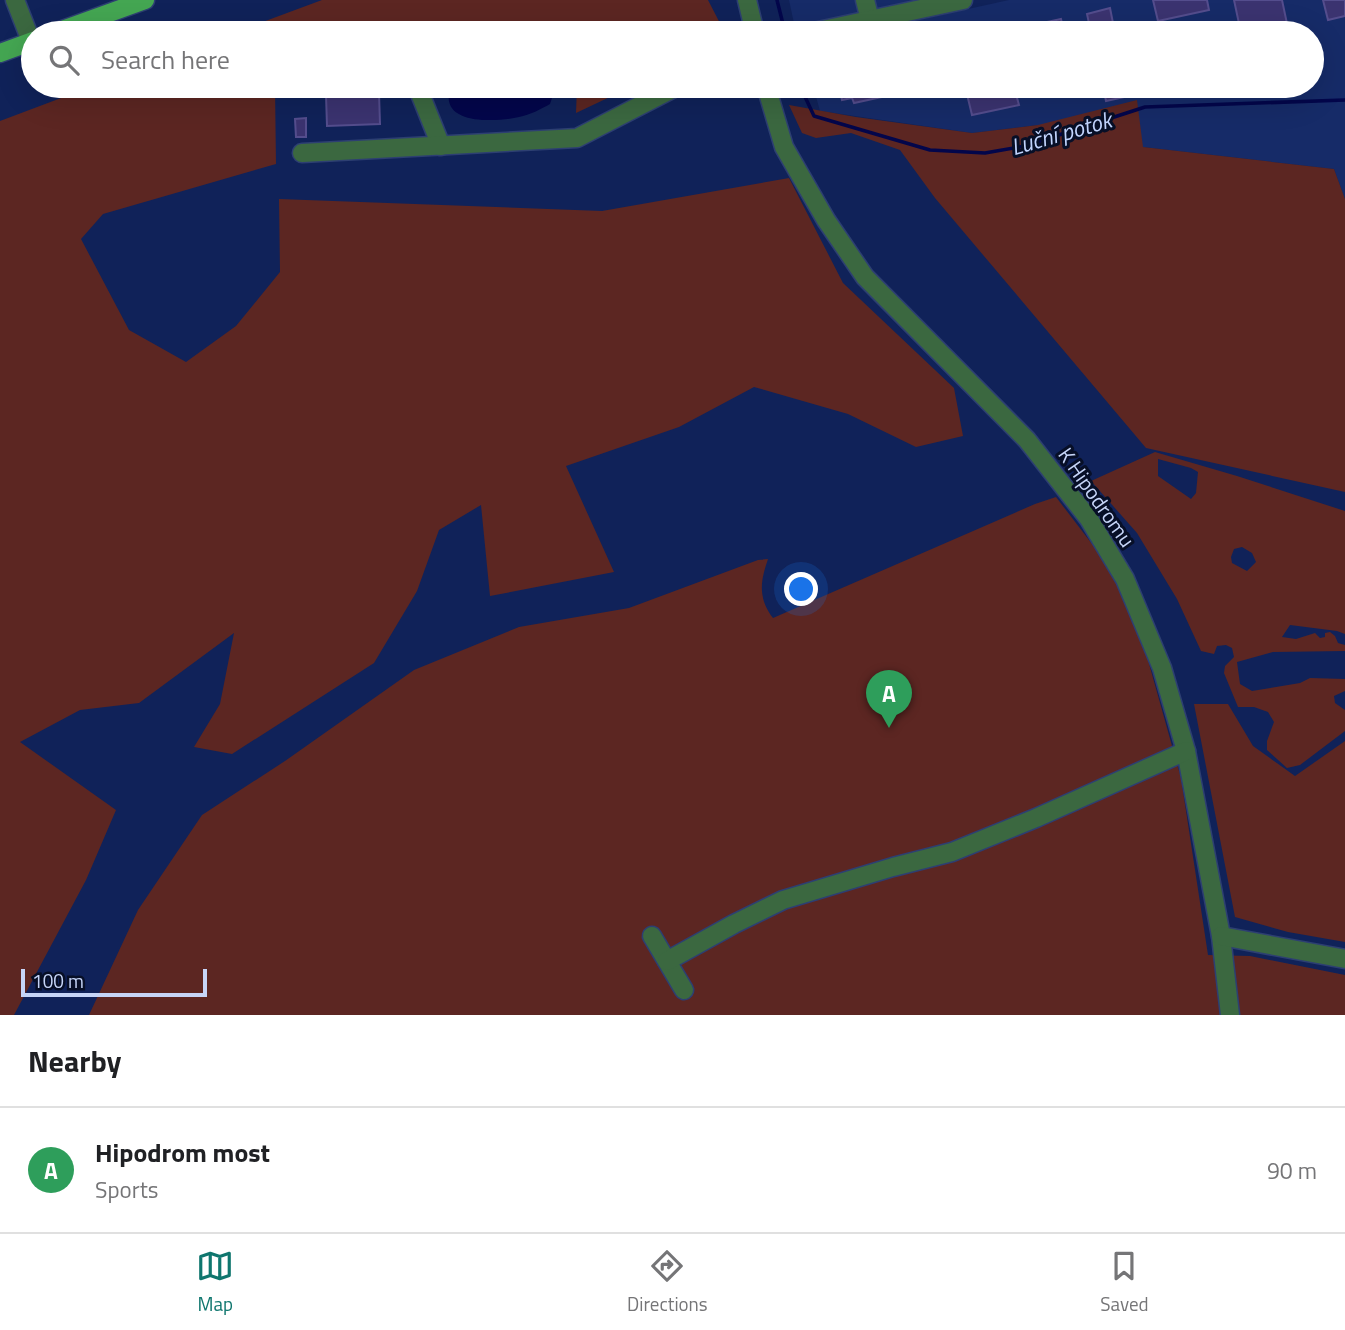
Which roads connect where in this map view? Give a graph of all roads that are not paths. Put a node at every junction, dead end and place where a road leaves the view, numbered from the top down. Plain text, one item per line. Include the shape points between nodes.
1 (15, 0) edge
2 (145, 0) edge
3 (747, 0) edge
4 (865, 0) edge
5 (963, 0) edge
6 (870, 20) junction
7 (24, 21) edge
8 (87, 21) edge
9 (752, 21) edge
10 (865, 21) edge
11 (21, 45) edge
12 (0, 53) edge
13 (427, 98) edge
14 (655, 98) edge
15 (770, 98) edge
16 (442, 146) junction
17 (302, 153) dead end
18 (1186, 751) junction
19 (652, 936) dead end
20 (1221, 936) junction
21 (1345, 959) edge
22 (667, 961) junction
23 (684, 990) dead end
24 (1230, 1015) edge

1 - 7 street
2 - 8 main road
3 - 9 street
4 - 6 street
5 - 6 street
6 - 10 street
11 - 12 main road
13 - 16 street
14 - 16 street via 577,138
15 - 18 street, K Hipodromu via 784,147 865,277 1027,440 1089,519 1125,579 1162,668
16 - 17 street
18 - 20 street, K Hipodromu
18 - 22 street via 952,852 783,900
19 - 22 street
20 - 21 street
20 - 24 street, K Hipodromu
22 - 23 street

